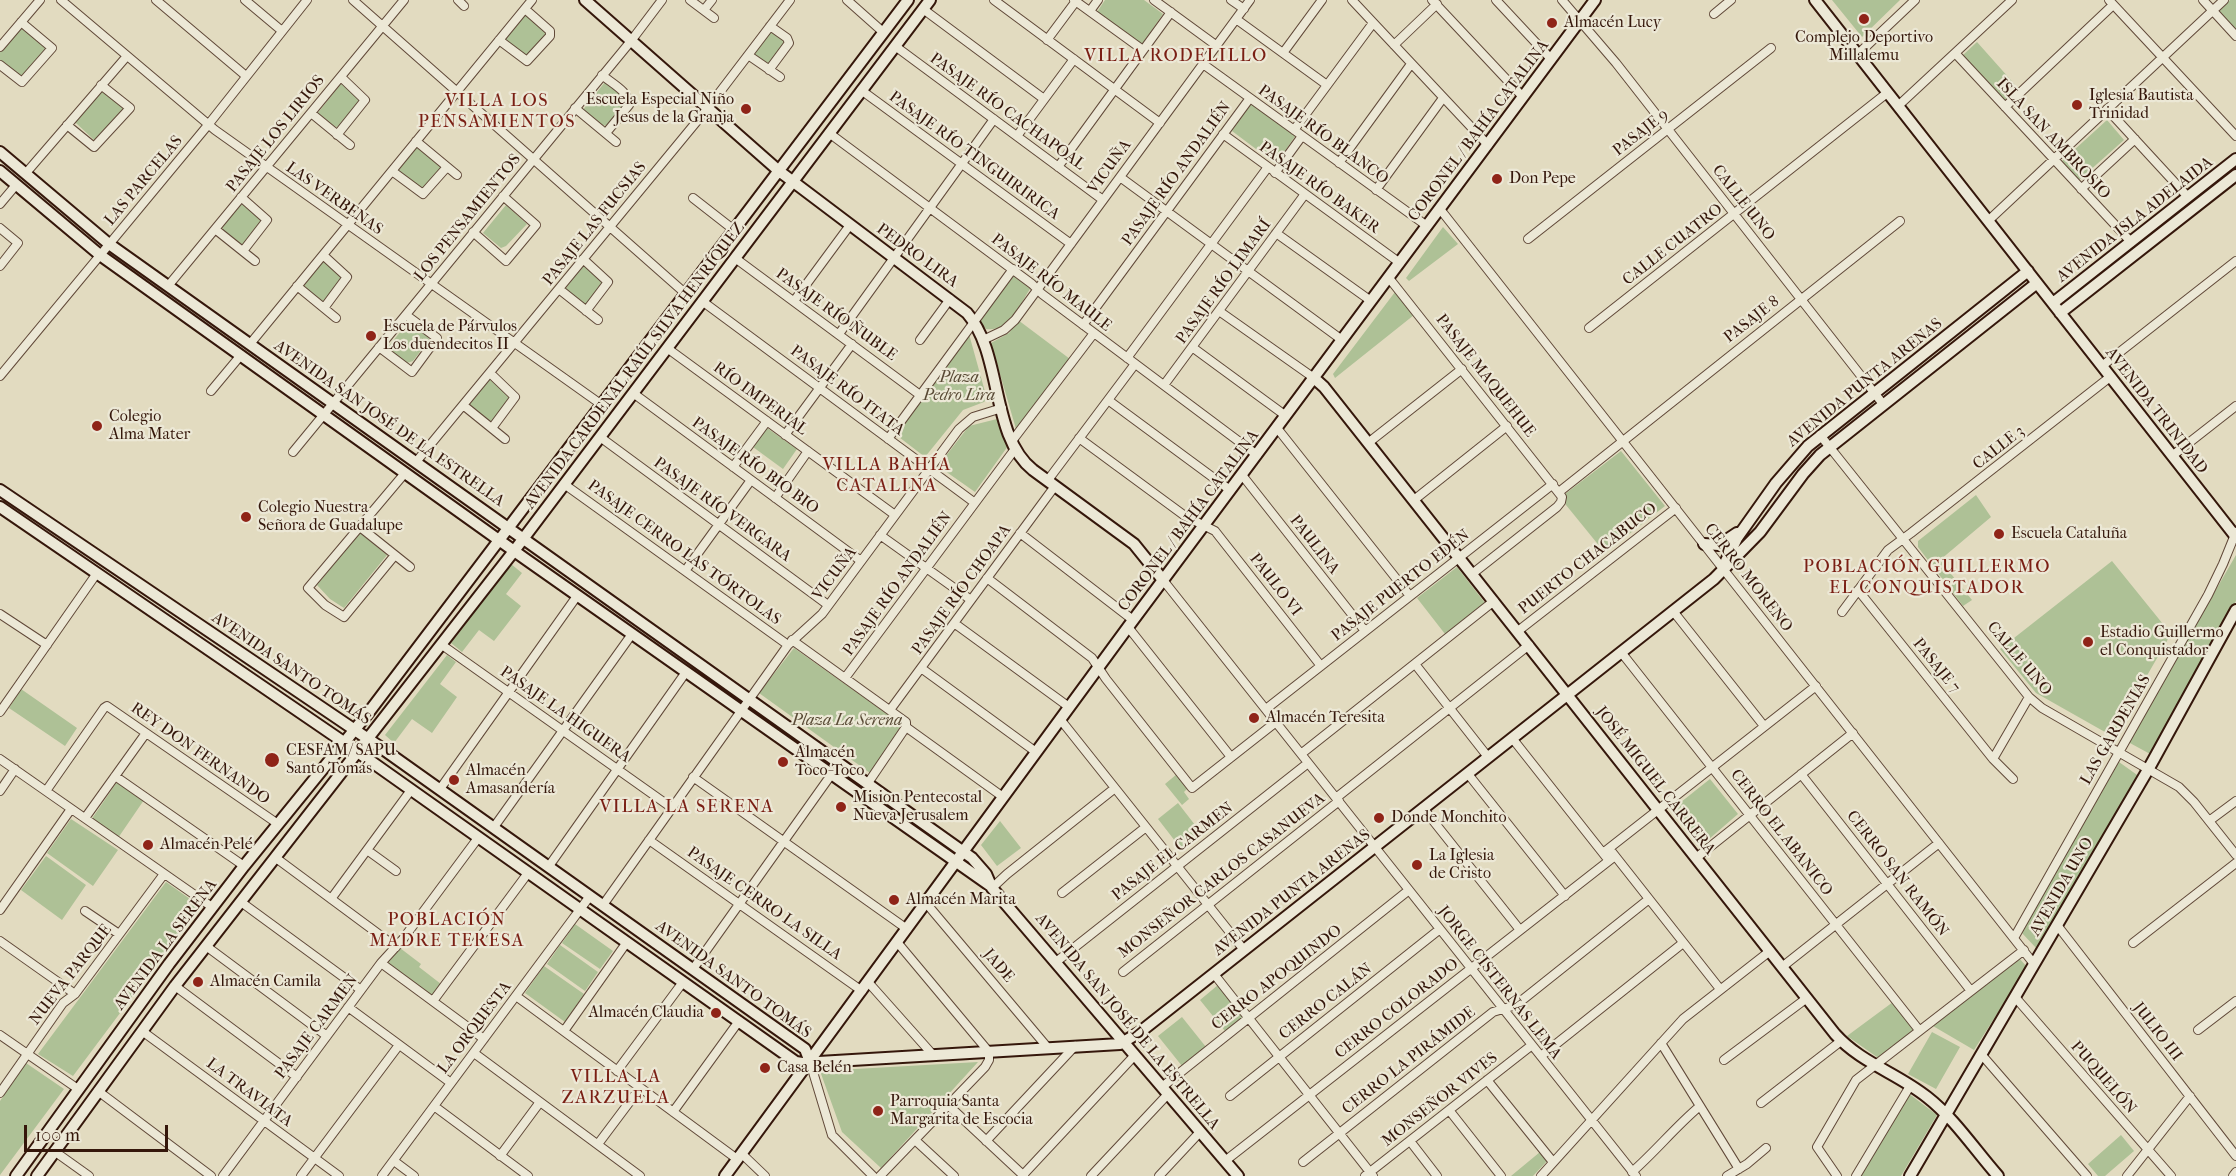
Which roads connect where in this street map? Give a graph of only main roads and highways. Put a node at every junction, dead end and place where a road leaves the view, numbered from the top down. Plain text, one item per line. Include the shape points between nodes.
1 (585, 0) edge
2 (908, 0) edge
3 (1596, 0) edge
4 (1815, 0) edge
5 (927, 4) edge
6 (0, 152) edge
7 (2236, 159) edge
8 (0, 171) edge
9 (779, 171) junction
10 (2236, 175) edge
11 (792, 182) junction
12 (2028, 272) junction
13 (2037, 283) junction
14 (2053, 303) junction
15 (2060, 313) junction
16 (1314, 378) junction
17 (0, 490) edge
18 (0, 507) edge
19 (1744, 527) junction
20 (509, 528) junction
21 (2235, 535) edge
22 (524, 538) junction
23 (500, 540) junction
24 (1704, 544) road end
25 (514, 551) junction
26 (1724, 568) junction
27 (1163, 580) junction
28 (2236, 610) edge
29 (1568, 694) junction
30 (349, 737) junction
31 (363, 747) junction
32 (963, 851) junction
33 (955, 863) junction
34 (993, 888) junction
35 (1124, 1043) junction
36 (810, 1062) junction
37 (1946, 1115) junction
38 (1230, 1171) edge
39 (1913, 1175) edge
40 (16, 1176) edge
41 (37, 1176) edge
42 (725, 1176) edge
43 (1998, 1176) edge

1 - 9 main road, PEDRO LIRA
2 - 9 main road, AVENIDA CARDENAL RAÚL SILVA HENRÍQUEZ
3 - 16 main road, CORONEL / BAHÍA CATALINA
4 - 12 main road, AVENIDA TRINIDAD
5 - 11 main road, AVENIDA CARDENAL RAÚL SILVA HENRÍQUEZ
6 - 20 main road, AVENIDA SAN JOSÉ DE LA ESTRELLA via 109,244
7 - 14 main road, AVENIDA ISLA ADELAIDA
8 - 23 main road, AVENIDA SAN JOSÉ DE LA ESTRELLA via 100,255
9 - 11 main road, PEDRO LIRA
9 - 20 main road, AVENIDA CARDENAL RAÚL SILVA HENRÍQUEZ
10 - 15 main road
11 - 22 main road, AVENIDA CARDENAL RAÚL SILVA HENRÍQUEZ
11 - 27 main road, PEDRO LIRA via 967,313 983,340 1014,445 1024,462 1134,544
12 - 13 main road, AVENIDA TRINIDAD
12 - 19 main road, AVENIDA PUNTA ARENAS via 1820,435 1786,470
13 - 14 main road, AVENIDA TRINIDAD
13 - 26 main road, AVENIDA PUNTA ARENAS via 1829,447 1803,474 1760,532
14 - 15 main road, AVENIDA TRINIDAD
15 - 21 main road, AVENIDA TRINIDAD
16 - 27 main road, CORONEL / BAHÍA CATALINA
16 - 29 main road, JOSÉ MIGUEL CARRERA
17 - 30 main road, AVENIDA SANTO TOMÁS
18 - 30 main road, AVENIDA SANTO TOMÁS
19 - 24 main road via 1719,545
19 - 26 main road, AVENIDA PUNTA ARENAS
20 - 22 main road, AVENIDA SAN JOSÉ DE LA ESTRELLA
20 - 23 main road, AVENIDA CARDENAL RAÚL SILVA HENRÍQUEZ
22 - 25 main road, AVENIDA CARDENAL RAÚL SILVA HENRÍQUEZ
22 - 32 main road, AVENIDA SAN JOSÉ DE LA ESTRELLA
23 - 25 main road, AVENIDA SAN JOSÉ DE LA ESTRELLA
23 - 30 main road, AVENIDA CARDENAL RAÚL SILVA HENRÍQUEZ
25 - 31 main road, AVENIDA CARDENAL RAÚL SILVA HENRÍQUEZ
25 - 33 main road, AVENIDA SAN JOSÉ DE LA ESTRELLA
26 - 29 main road, AVENIDA PUNTA ARENAS
27 - 32 main road, CORONEL / BAHÍA CATALINA
28 - 37 main road, AVENIDA UNO via 2149,768
29 - 35 main road, AVENIDA PUNTA ARENAS
29 - 37 main road, JOSÉ MIGUEL CARRERA via 1841,1041 1928,1097
30 - 31 main road, AVENIDA SANTO TOMÁS
30 - 31 main road, AVENIDA SANTO TOMÁS
30 - 40 main road, AVENIDA LA SERENA via 212,907
31 - 36 main road, AVENIDA SANTO TOMÁS via 440,789 494,827 805,1049
31 - 36 main road, AVENIDA SANTO TOMÁS via 411,790 795,1062
31 - 41 main road, AVENIDA LA SERENA via 206,946
32 - 33 main road, CORONEL / BAHÍA CATALINA
32 - 34 main road, AVENIDA SAN JOSÉ DE LA ESTRELLA via 978,863
33 - 34 main road, AVENIDA SAN JOSÉ DE LA ESTRELLA
33 - 36 main road, CORONEL / BAHÍA CATALINA
34 - 35 main road, AVENIDA SAN JOSÉ DE LA ESTRELLA
35 - 36 main road
35 - 38 main road, AVENIDA SAN JOSÉ DE LA ESTRELLA
36 - 42 main road, CORONEL / BAHÍA CATALINA
37 - 39 main road, AVENIDA UNO
37 - 43 main road, JOSÉ MIGUEL CARRERA

